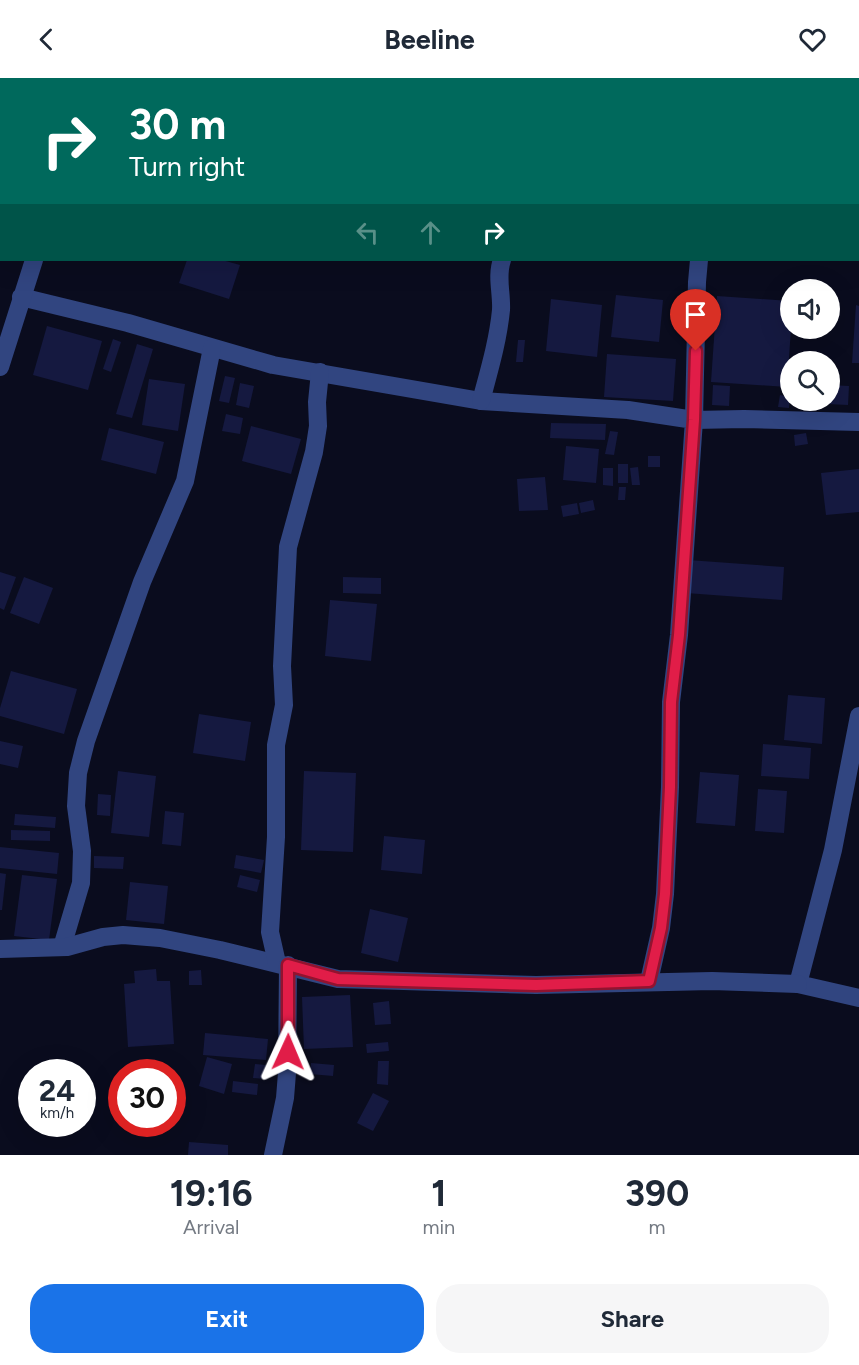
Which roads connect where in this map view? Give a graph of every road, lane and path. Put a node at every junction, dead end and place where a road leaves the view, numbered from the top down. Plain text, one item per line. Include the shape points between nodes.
1 (34, 261) edge
2 (502, 261) edge
3 (699, 261) edge
4 (21, 297) junction
5 (212, 348) junction
6 (0, 367) edge
7 (320, 372) junction
8 (481, 401) junction
9 (694, 420) junction
10 (859, 422) edge
11 (859, 716) edge
12 (62, 947) junction
13 (0, 949) edge
14 (283, 964) junction
15 (649, 981) junction
16 (798, 984) junction
17 (859, 998) edge
18 (273, 1155) edge

1 - 4 street
2 - 8 street via 498,334
3 - 9 street
4 - 5 street
4 - 6 street
5 - 7 street via 273,365
5 - 12 street via 185,481 142,582 86,741 78,773 76,806 82,850 81,883
7 - 8 street
7 - 14 street via 314,453 288,547 284,705 276,745 270,932
8 - 9 street via 628,410
9 - 10 street
9 - 15 street via 671,702 665,894
11 - 16 street via 833,850
12 - 13 street
12 - 14 street via 123,935 160,938
14 - 15 street via 338,979 536,985
14 - 18 street via 287,1073
15 - 16 street
16 - 17 street

